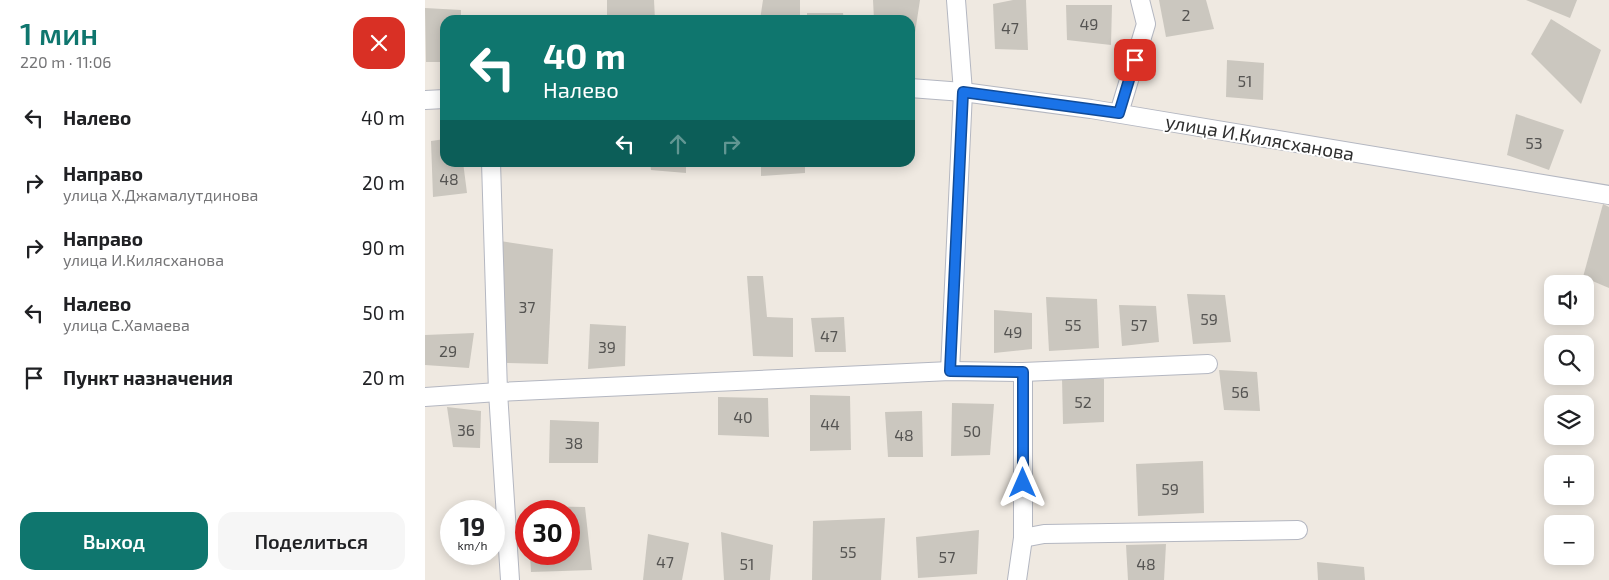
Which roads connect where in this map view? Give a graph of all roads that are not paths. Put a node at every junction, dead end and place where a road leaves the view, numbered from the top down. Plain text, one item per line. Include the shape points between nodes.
1 (956, 0) edge
2 (1140, 0) edge
3 (915, 88) edge
4 (963, 92) junction
5 (440, 99) edge
6 (425, 100) edge
7 (1119, 113) junction
8 (491, 167) edge
9 (1609, 195) edge
10 (1208, 364) dead end
11 (950, 371) junction
12 (1023, 372) junction
13 (498, 392) junction
14 (425, 397) edge
15 (1298, 530) dead end
16 (1023, 538) junction
17 (510, 580) edge
18 (1017, 580) edge

1 - 4 street
2 - 7 street via 1146,24
3 - 4 street, улица И.Килясханова
4 - 7 street, улица И.Килясханова
4 - 11 street
5 - 6 street
7 - 9 street, улица И.Килясханова
8 - 13 street
10 - 12 street
11 - 12 street
11 - 13 street
12 - 16 street
13 - 14 street
13 - 17 street
15 - 16 street via 1044,534
16 - 18 street

